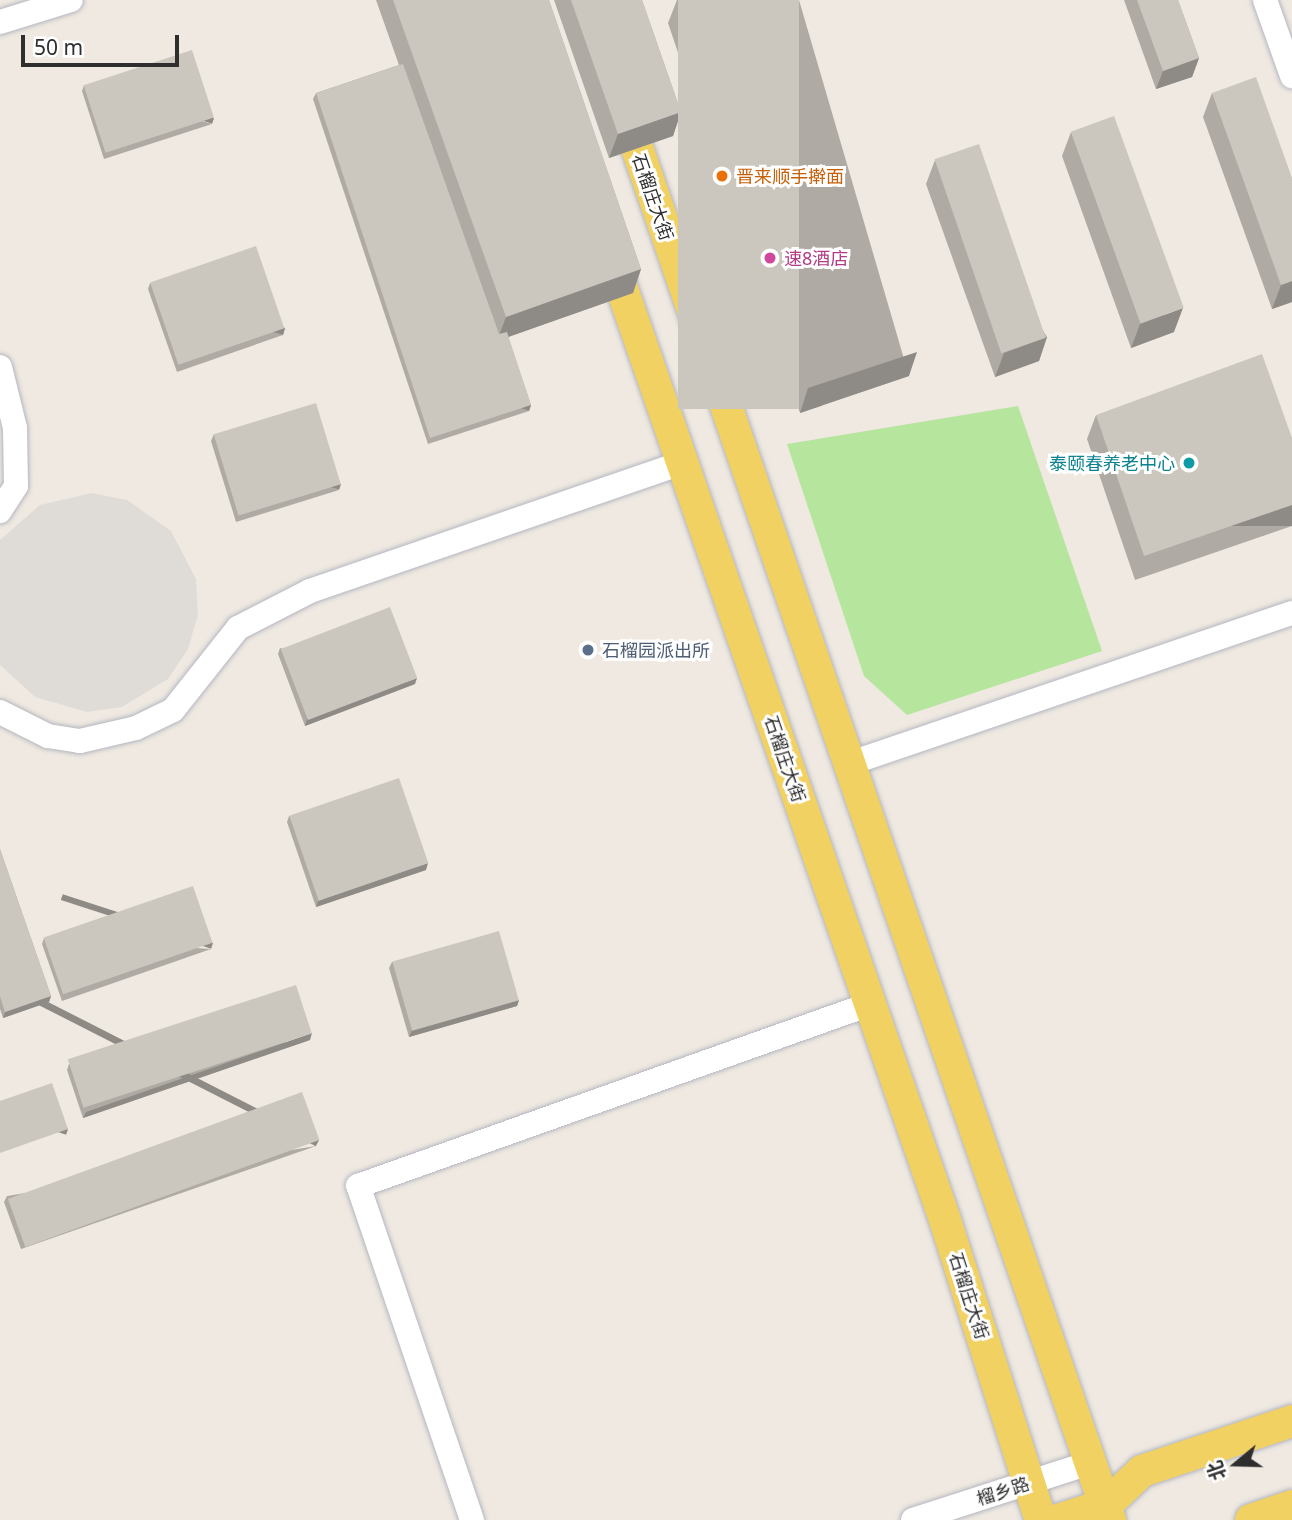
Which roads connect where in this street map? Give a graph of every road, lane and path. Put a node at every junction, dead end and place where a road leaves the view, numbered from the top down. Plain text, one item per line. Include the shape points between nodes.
1 (71, 0) edge
2 (1265, 0) edge
3 (0, 22) edge
4 (1292, 76) edge
5 (613, 79) edge
6 (602, 230) edge
7 (0, 367) edge
8 (682, 463) junction
9 (0, 511) edge
10 (1292, 613) edge
11 (0, 712) edge
12 (848, 764) junction
13 (870, 1004) junction
14 (1292, 1422) edge
15 (1093, 1462) junction
16 (1030, 1483) junction
17 (1292, 1506) edge
18 (1109, 1512) edge
19 (472, 1520) edge
20 (913, 1520) edge
21 (1041, 1520) edge
22 (1058, 1520) edge
23 (1251, 1520) edge

1 - 3 street
2 - 4 street
5 - 12 main road, 石榴庄大街
6 - 8 main road, 石榴庄大街
7 - 9 street via 15,428 16,474 16,486
8 - 11 street via 310,591 238,628 173,710 136,727 80,741 48,736
8 - 13 main road, 石榴庄大街
10 - 12 street
12 - 15 main road, 石榴庄大街
13 - 16 main road, 石榴庄大街
13 - 19 street via 358,1186
14 - 18 main road via 1142,1471
15 - 16 street, 榴乡路
15 - 18 main road, 石榴庄大街
16 - 20 street, 榴乡路
16 - 21 main road, 石榴庄大街
17 - 23 main road
18 - 22 main road

